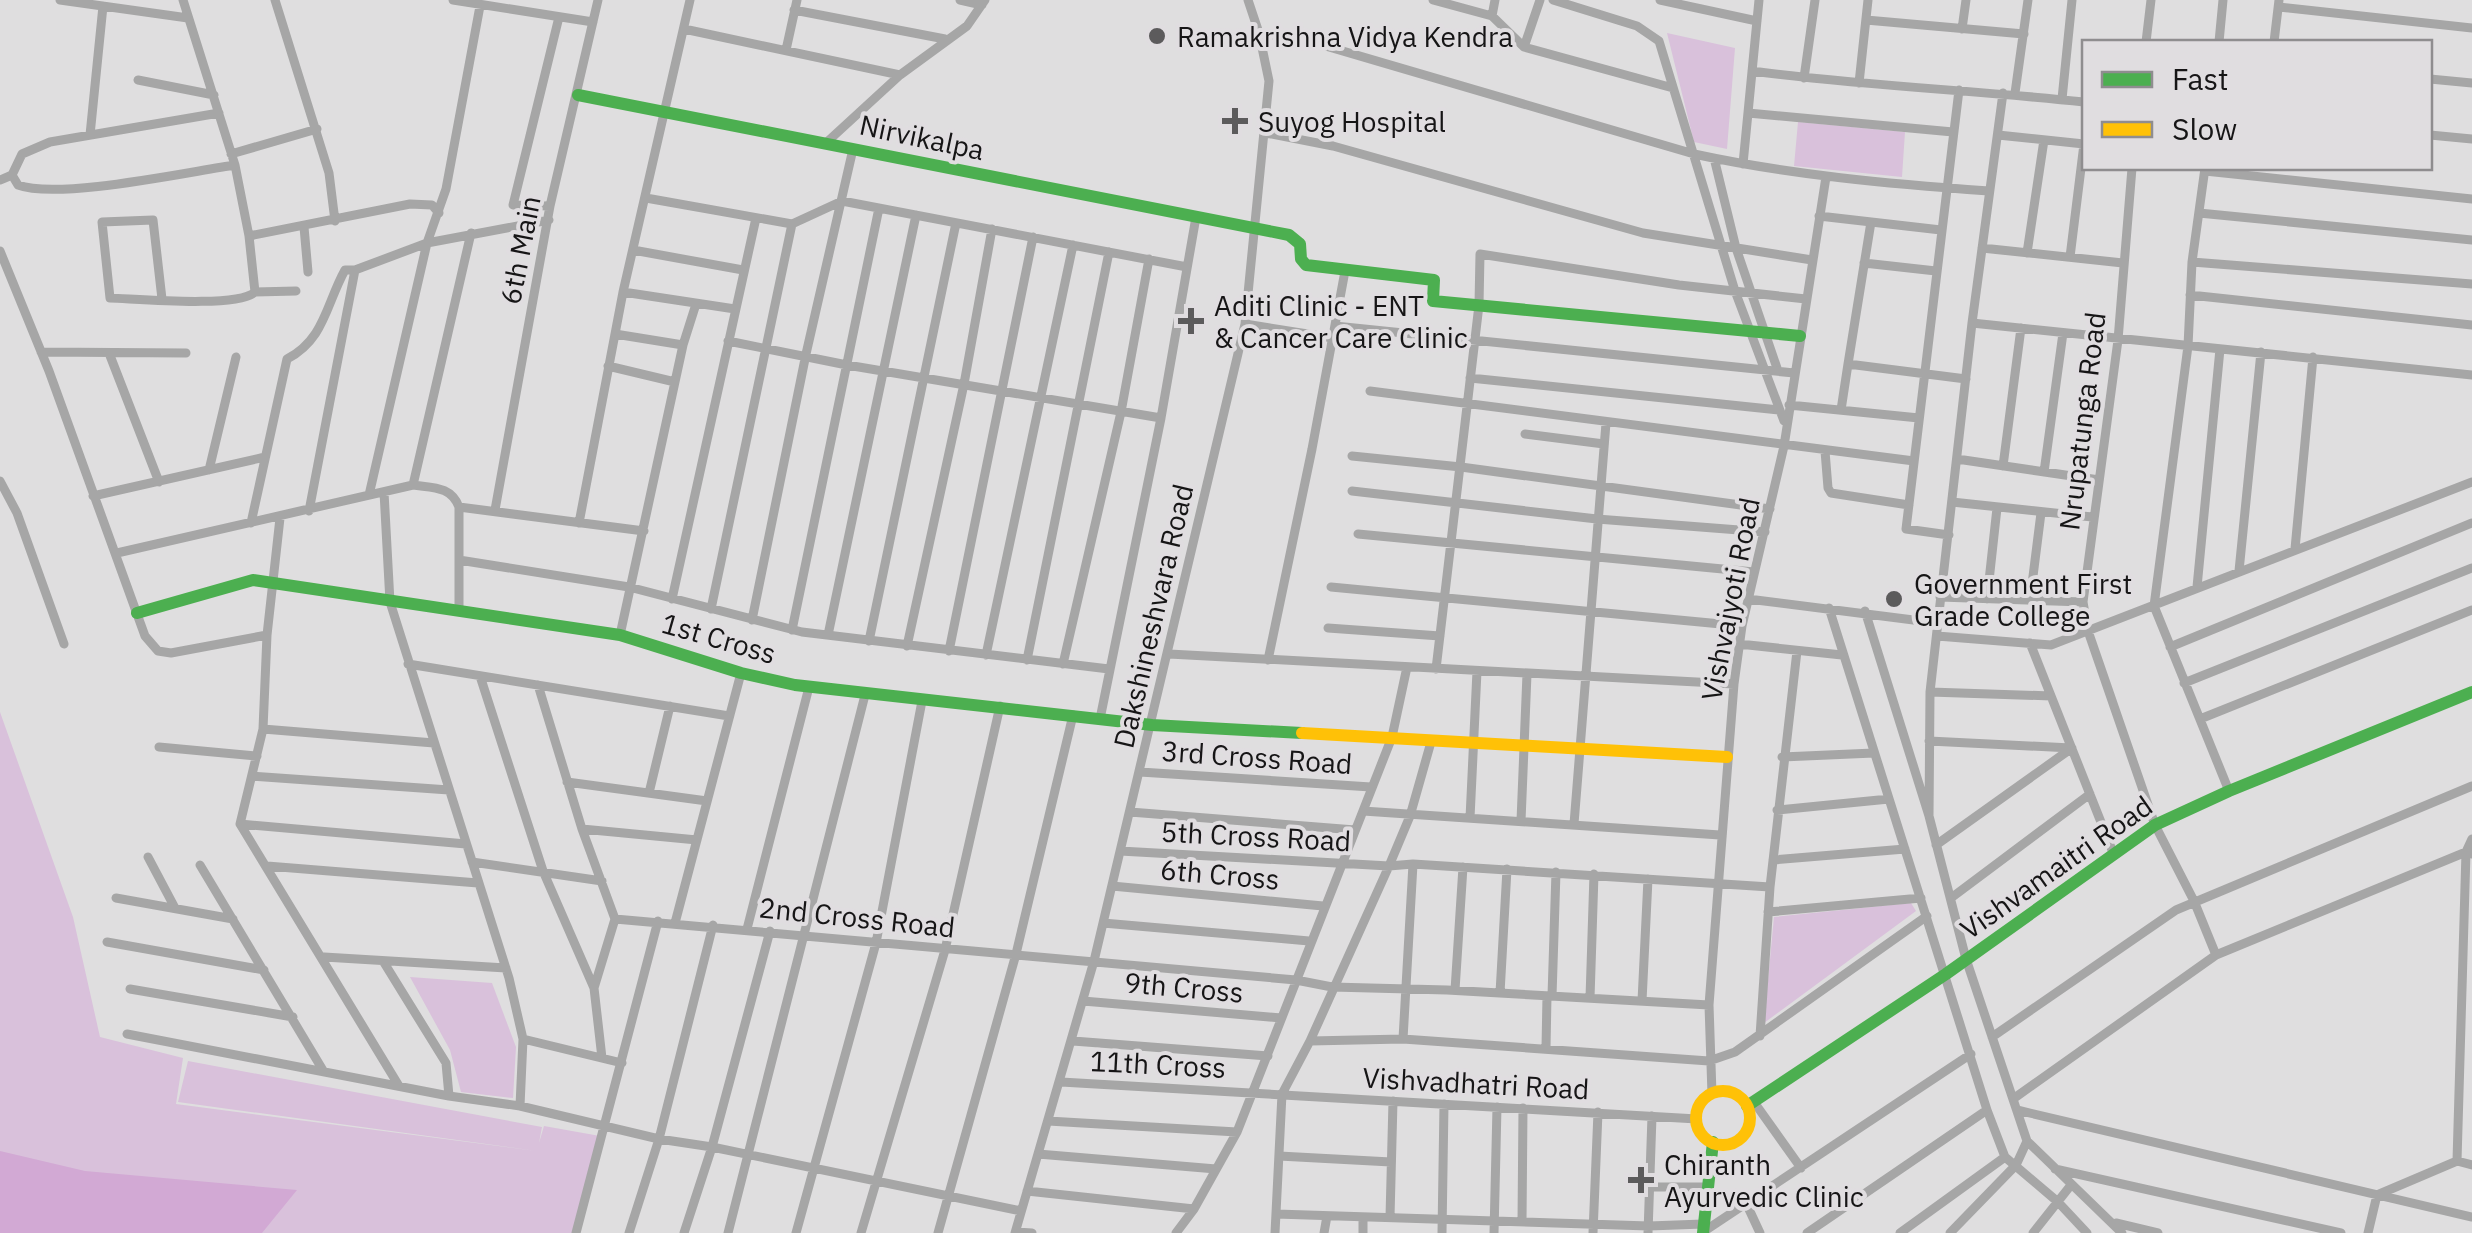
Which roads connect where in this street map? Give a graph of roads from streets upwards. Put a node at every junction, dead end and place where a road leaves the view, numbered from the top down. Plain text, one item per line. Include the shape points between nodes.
1 (60, 0) edge
2 (184, 0) edge
3 (276, 0) edge
4 (453, 0) edge
5 (521, 0) edge
6 (598, 0) edge
7 (690, 0) edge
8 (960, 0) edge
9 (1248, 0) edge
10 (1433, 0) edge
11 (1495, 0) edge
12 (1540, 0) edge
13 (1553, 0) edge
14 (1660, 0) edge
15 (1759, 0) edge
16 (1815, 0) edge
17 (1868, 0) edge
18 (1966, 0) edge
19 (2028, 0) edge
20 (2072, 0) edge
21 (2151, 0) edge
22 (2223, 0) edge
23 (468, 2) edge
24 (983, 2) edge
25 (1452, 3) edge
26 (2279, 4) edge
27 (795, 5) edge
28 (102, 6) junction
29 (480, 6) junction
30 (1589, 6) edge
31 (519, 12) junction
32 (1492, 16) junction
33 (559, 17) junction
34 (188, 18) junction
35 (1866, 20) junction
36 (1757, 21) junction
37 (593, 22) junction
38 (2472, 28) edge
39 (684, 29) junction
40 (1962, 29) junction
41 (1260, 33) junction
42 (2024, 34) junction
43 (946, 39) junction
44 (2146, 40) edge
45 (2218, 40) edge
46 (2274, 40) edge
47 (1524, 47) junction
48 (786, 50) junction
49 (1752, 71) junction
50 (900, 75) junction
51 (1804, 78) junction
52 (2432, 79) edge
53 (138, 80) dead end
54 (1859, 83) junction
55 (2472, 83) edge
56 (1674, 88) junction
57 (1959, 90) junction
58 (2003, 92) junction
59 (2015, 93) junction
60 (214, 95) junction
61 (578, 95) junction
62 (2062, 99) junction
63 (2082, 102) edge
64 (666, 112) junction
65 (219, 113) junction
66 (1748, 114) junction
67 (316, 130) junction
68 (1953, 132) junction
69 (1266, 134) junction
70 (90, 135) junction
71 (1998, 135) junction
72 (2432, 135) edge
73 (2044, 140) junction
74 (2472, 140) edge
75 (827, 142) junction
76 (2082, 144) edge
77 (853, 149) junction
78 (1694, 154) junction
79 (1714, 158) junction
80 (233, 160) junction
81 (2082, 160) edge
82 (1743, 164) junction
83 (2132, 170) edge
84 (2205, 170) edge
85 (12, 175) junction
86 (1826, 177) junction
87 (0, 180) edge
88 (1946, 188) junction
89 (1989, 191) junction
90 (646, 198) junction
91 (2472, 200) edge
92 (842, 201) junction
93 (550, 206) junction
94 (878, 208) junction
95 (440, 213) junction
96 (2199, 213) junction
97 (916, 215) junction
98 (1819, 216) junction
99 (1196, 217) junction
100 (756, 218) junction
101 (548, 220) junction
102 (335, 221) junction
103 (1871, 222) junction
104 (956, 223) junction
105 (792, 224) junction
106 (304, 227) junction
107 (1256, 228) junction
108 (992, 230) junction
109 (1941, 230) junction
110 (471, 233) junction
111 (249, 236) junction
112 (1033, 237) junction
113 (2472, 240) edge
114 (427, 243) junction
115 (1073, 245) junction
116 (1720, 245) junction
117 (1736, 248) junction
118 (1982, 248) junction
119 (633, 250) junction
120 (0, 251) edge
121 (1109, 252) junction
122 (2027, 253) junction
123 (2070, 257) junction
124 (1149, 259) junction
125 (1812, 260) junction
126 (2192, 262) junction
127 (1864, 263) junction
128 (2123, 263) junction
129 (1187, 266) junction
130 (355, 270) junction
131 (744, 270) junction
132 (1345, 270) junction
133 (1936, 271) junction
134 (308, 272) dead end
135 (2472, 284) edge
136 (296, 290) dead end
137 (1735, 291) junction
138 (255, 292) junction
139 (624, 292) junction
140 (1750, 292) junction
141 (2190, 295) junction
142 (162, 299) junction
143 (1806, 299) junction
144 (696, 304) junction
145 (1479, 305) junction
146 (735, 309) junction
147 (1972, 322) junction
148 (1245, 324) junction
149 (2472, 325) edge
150 (1335, 326) junction
151 (2021, 328) junction
152 (1756, 330) junction
153 (2063, 333) junction
154 (615, 334) junction
155 (1800, 336) junction
156 (1333, 338) junction
157 (2118, 340) junction
158 (728, 341) junction
159 (1474, 343) junction
160 (683, 345) junction
161 (2188, 346) junction
162 (768, 349) junction
163 (2220, 349) junction
164 (41, 352) junction
165 (2261, 352) junction
166 (109, 353) junction
167 (186, 353) dead end
168 (806, 354) junction
169 (236, 357) dead end
170 (2313, 357) junction
171 (1848, 364) junction
172 (848, 365) junction
173 (608, 366) junction
174 (1762, 369) junction
175 (884, 371) junction
176 (1778, 371) junction
177 (1794, 373) junction
178 (1924, 374) junction
179 (2472, 375) edge
180 (923, 377) junction
181 (1470, 378) junction
182 (1966, 379) junction
183 (675, 382) junction
184 (964, 384) junction
185 (1004, 392) junction
186 (1370, 392) dead end
187 (1040, 398) junction
188 (1078, 404) junction
189 (1468, 404) junction
190 (1789, 404) junction
191 (1778, 410) junction
192 (1840, 410) junction
193 (1121, 412) junction
194 (1161, 418) junction
195 (1919, 418) junction
196 (1606, 423) junction
197 (1786, 424) junction
198 (1526, 434) dead end
199 (1604, 444) junction
200 (1784, 446) junction
201 (1825, 451) junction
202 (1352, 456) dead end
203 (265, 457) junction
204 (1958, 459) junction
205 (1914, 461) junction
206 (2004, 466) junction
207 (1460, 467) junction
208 (209, 470) junction
209 (2044, 472) junction
210 (2099, 480) junction
211 (0, 482) edge
212 (159, 482) junction
213 (2472, 482) edge
214 (413, 485) junction
215 (1600, 486) junction
216 (1352, 491) dead end
217 (384, 492) junction
218 (369, 495) junction
219 (93, 496) junction
220 (1952, 502) junction
221 (1455, 504) junction
222 (1909, 504) junction
223 (459, 507) junction
224 (1770, 508) junction
225 (1997, 508) junction
226 (309, 510) junction
227 (495, 510) junction
228 (2041, 514) junction
229 (2092, 517) junction
230 (280, 518) junction
231 (1597, 520) junction
232 (252, 523) junction
233 (578, 523) junction
234 (2472, 523) edge
235 (644, 531) junction
236 (1765, 532) junction
237 (1358, 534) dead end
238 (1949, 535) junction
239 (1451, 542) junction
240 (2296, 549) junction
241 (117, 552) junction
242 (1594, 555) junction
243 (459, 560) junction
244 (2472, 568) edge
245 (2240, 571) junction
246 (1754, 572) junction
247 (274, 585) junction
248 (2197, 586) junction
249 (1331, 587) dead end
250 (630, 588) junction
251 (1940, 597) junction
252 (1987, 598) junction
253 (672, 599) junction
254 (1445, 599) junction
255 (1748, 599) junction
256 (2030, 600) junction
257 (390, 602) junction
258 (2083, 602) junction
259 (2154, 606) junction
260 (1829, 608) junction
261 (711, 609) junction
262 (2472, 610) edge
263 (459, 611) junction
264 (1864, 611) junction
265 (1589, 612) junction
266 (137, 613) junction
267 (752, 620) junction
268 (1937, 623) junction
269 (1742, 626) junction
270 (1328, 628) dead end
271 (792, 630) junction
272 (2088, 632) junction
273 (266, 634) junction
274 (620, 636) junction
275 (828, 636) junction
276 (1440, 636) junction
277 (1937, 636) junction
278 (869, 641) junction
279 (2030, 643) junction
280 (64, 644) dead end
281 (1739, 644) junction
282 (908, 646) junction
283 (2170, 647) junction
284 (950, 651) junction
285 (1797, 651) junction
286 (1169, 654) junction
287 (986, 655) junction
288 (1842, 655) junction
289 (1026, 660) junction
290 (1268, 660) junction
291 (408, 664) junction
292 (1062, 664) junction
293 (1407, 668) junction
294 (1109, 669) junction
295 (1436, 669) junction
296 (1477, 671) junction
297 (741, 672) junction
298 (1528, 674) junction
299 (480, 676) junction
300 (1584, 677) junction
301 (2184, 683) junction
302 (1734, 684) junction
303 (538, 685) junction
304 (809, 687) junction
305 (1930, 692) junction
306 (2472, 692) edge
307 (864, 695) junction
308 (2051, 696) junction
309 (922, 701) junction
310 (670, 706) junction
311 (1000, 706) junction
312 (1073, 715) junction
313 (730, 716) junction
314 (1100, 719) junction
315 (2200, 719) junction
316 (1152, 725) junction
317 (263, 729) junction
318 (1392, 737) junction
319 (1929, 741) junction
320 (1431, 742) junction
321 (434, 743) junction
322 (1476, 744) junction
323 (1524, 746) junction
324 (159, 747) dead end
325 (2072, 748) junction
326 (1579, 749) junction
327 (1874, 753) junction
328 (257, 756) junction
329 (1727, 757) junction
330 (1782, 757) junction
331 (1140, 772) junction
332 (252, 776) junction
333 (567, 782) junction
334 (2472, 786) edge
335 (1371, 787) junction
336 (449, 790) junction
337 (2229, 791) junction
338 (649, 793) junction
339 (2090, 794) junction
340 (1889, 799) junction
341 (707, 801) junction
342 (1363, 810) junction
343 (1777, 810) junction
344 (1130, 812) junction
345 (1410, 816) junction
346 (1929, 816) junction
347 (1470, 818) junction
348 (1521, 820) junction
349 (240, 824) junction
350 (1574, 824) junction
351 (2155, 825) junction
352 (582, 829) junction
353 (1355, 830) junction
354 (1720, 835) junction
355 (2472, 839) edge
356 (697, 840) junction
357 (466, 844) junction
358 (1936, 845) junction
359 (1905, 848) junction
360 (1120, 852) junction
361 (2469, 853) edge
362 (2114, 855) junction
363 (148, 857) dead end
364 (1773, 860) junction
365 (472, 862) junction
366 (1344, 863) junction
367 (200, 864) dead end
368 (1413, 864) junction
369 (267, 866) junction
370 (1388, 866) junction
371 (1462, 866) junction
372 (1507, 869) junction
373 (544, 871) junction
374 (1556, 872) junction
375 (1594, 874) junction
376 (1648, 879) junction
377 (602, 881) junction
378 (478, 882) junction
379 (1716, 884) junction
380 (1112, 886) junction
381 (1770, 887) junction
382 (116, 898) dead end
383 (1921, 898) junction
384 (1950, 898) junction
385 (2468, 898) edge
386 (2194, 901) junction
387 (1324, 906) junction
388 (176, 908) junction
389 (1768, 912) junction
390 (1927, 916) junction
391 (233, 919) junction
392 (615, 919) junction
393 (658, 921) junction
394 (675, 922) junction
395 (1103, 923) junction
396 (713, 925) junction
397 (748, 929) junction
398 (770, 931) junction
399 (805, 934) junction
400 (107, 942) dead end
401 (876, 942) junction
402 (1310, 942) junction
403 (2468, 949) edge
404 (944, 950) junction
405 (1016, 954) junction
406 (2216, 955) junction
407 (324, 957) junction
408 (1966, 959) junction
409 (384, 961) junction
410 (1094, 961) junction
411 (506, 968) junction
412 (264, 970) junction
413 (1946, 974) junction
414 (1296, 980) junction
415 (1332, 987) junction
416 (594, 988) junction
417 (1405, 988) junction
418 (130, 989) dead end
419 (1455, 990) junction
420 (1500, 993) junction
421 (1550, 996) junction
422 (1590, 998) junction
423 (1083, 1001) junction
424 (1642, 1001) junction
425 (2467, 1002) edge
426 (1709, 1006) junction
427 (293, 1017) junction
428 (1281, 1018) junction
429 (126, 1034) dead end
430 (1760, 1036) junction
431 (1992, 1037) junction
432 (1403, 1039) junction
433 (523, 1040) junction
434 (1310, 1041) junction
435 (2460, 1041) junction
436 (1073, 1042) junction
437 (2472, 1044) edge
438 (1546, 1048) junction
439 (1972, 1054) junction
440 (1268, 1056) junction
441 (602, 1058) junction
442 (1708, 1061) junction
443 (622, 1062) junction
444 (324, 1072) junction
445 (1061, 1082) junction
446 (2459, 1082) junction
447 (399, 1086) junction
448 (2472, 1086) edge
449 (1253, 1090) junction
450 (1282, 1094) junction
451 (1712, 1094) junction
452 (449, 1096) junction
453 (2013, 1099) junction
454 (1393, 1100) junction
455 (1444, 1104) junction
456 (1751, 1104) junction
457 (520, 1106) junction
458 (1497, 1107) junction
459 (1523, 1108) junction
460 (1987, 1110) junction
461 (2017, 1110) junction
462 (1598, 1112) junction
463 (1652, 1116) junction
464 (1697, 1119) junction
465 (1048, 1121) junction
466 (2458, 1121) junction
467 (2472, 1126) edge
468 (606, 1127) junction
469 (1237, 1132) junction
470 (659, 1139) junction
471 (2027, 1141) junction
472 (1712, 1142) junction
473 (712, 1147) junction
474 (1038, 1154) junction
475 (749, 1156) junction
476 (1279, 1156) junction
477 (2006, 1156) junction
478 (2456, 1161) junction
479 (1391, 1162) junction
480 (2016, 1165) junction
481 (2472, 1165) edge
482 (1802, 1168) junction
483 (1216, 1169) junction
484 (2052, 1169) junction
485 (816, 1170) junction
486 (874, 1182) junction
487 (2071, 1186) junction
488 (1649, 1187) junction
489 (1706, 1187) junction
490 (1027, 1190) junction
491 (2378, 1195) junction
492 (948, 1198) junction
493 (2058, 1202) junction
494 (1746, 1205) junction
495 (1194, 1209) junction
496 (1021, 1212) junction
497 (1276, 1214) junction
498 (1326, 1216) junction
499 (1363, 1217) junction
500 (1390, 1217) junction
501 (2472, 1217) edge
502 (1408, 1218) junction
503 (1442, 1219) junction
504 (1522, 1222) junction
505 (2113, 1223) junction
506 (1494, 1228) edge
507 (1546, 1228) edge
508 (1593, 1229) edge
509 (1649, 1230) edge
510 (1703, 1230) edge
511 (1015, 1232) edge
512 (576, 1233) edge
513 (630, 1233) edge
514 (684, 1233) edge
515 (728, 1233) edge
516 (796, 1233) edge
517 (861, 1233) edge
518 (938, 1233) edge
519 (1032, 1233) edge
520 (1176, 1233) edge
521 (1275, 1233) edge
522 (1324, 1233) edge
523 (1363, 1233) edge
524 (1407, 1233) edge
525 (1442, 1233) edge
526 (1760, 1233) edge
527 (1808, 1233) edge
528 (1900, 1233) edge
529 (1950, 1233) edge
530 (2033, 1233) edge
531 (2087, 1233) edge
532 (2122, 1233) edge
533 (2158, 1233) edge
534 (2341, 1233) edge
535 (2368, 1233) edge

1 - 28 street
2 - 34 street
3 - 67 street
4 - 23 street
5 - 31 street
6 - 37 street, 6th Main
7 - 39 street
8 - 24 street
9 - 41 street, Dakshineshvara Road
10 - 25 street
11 - 32 street
12 - 47 street
13 - 30 street
14 - 36 street
15 - 36 street
16 - 51 street
17 - 35 street
18 - 40 street
19 - 42 street
20 - 62 street
21 - 44 street
22 - 45 street
23 - 29 street
24 - 43 street via 967,26
25 - 32 street
26 - 38 street
26 - 46 street
27 - 43 street
27 - 48 street
28 - 34 street
28 - 70 street
29 - 31 street
29 - 95 street
30 - 56 street via 1659,41
31 - 33 street
32 - 47 street
33 - 37 street
33 - 93 street via 513,205
34 - 60 street
35 - 40 street
35 - 54 street
36 - 49 street
37 - 61 street, 6th Main
39 - 48 street
39 - 64 street
40 - 42 street
41 - 69 street, Dakshineshvara Road via 1269,81
41 - 78 street via 1312,42
42 - 59 street
43 - 50 street
47 - 56 street
48 - 50 street
49 - 51 street
49 - 66 street
50 - 75 street
51 - 54 street
52 - 55 street
53 - 60 street
54 - 57 street
56 - 78 street
57 - 58 street
57 - 68 street
58 - 59 street
58 - 71 street
59 - 62 street
60 - 65 street
61 - 64 street, Nirvikalpa
61 - 93 street, 6th Main
62 - 63 street
64 - 75 street, Nirvikalpa
64 - 90 street
65 - 70 street
65 - 80 street
66 - 68 street
66 - 82 street
67 - 80 street
67 - 102 street
68 - 88 street
69 - 107 street, Dakshineshvara Road
69 - 116 street via 1332,146 1643,233
70 - 85 street via 30,149
71 - 73 street
71 - 89 street
72 - 74 street
73 - 76 street
73 - 122 street
75 - 77 street, Nirvikalpa
77 - 92 street
77 - 99 street, Nirvikalpa
78 - 79 street
78 - 116 street
79 - 82 street
79 - 117 street
80 - 85 street via 69,189 25,188
80 - 111 street
81 - 123 street
82 - 86 street
83 - 128 street, Nrupatunga Road
84 - 91 street
84 - 96 street
85 - 87 street
86 - 88 street
86 - 98 street, Vishvajyoti Road
88 - 89 street
88 - 109 street
89 - 118 street
90 - 100 street
90 - 119 street
92 - 94 street
92 - 105 street
92 - 168 street
93 - 101 street, 6th Main
94 - 97 street
94 - 172 street
95 - 102 street via 423,202
95 - 114 street
96 - 113 street
96 - 126 street
97 - 104 street
97 - 175 street
98 - 103 street
98 - 125 street, Vishvajyoti Road
99 - 107 street, Nirvikalpa
99 - 129 street
100 - 105 street
100 - 131 street
101 - 110 street
101 - 227 street, 6th Main
102 - 106 street
103 - 109 street
103 - 127 street
104 - 108 street
104 - 180 street
105 - 162 street
106 - 111 street
106 - 134 street
107 - 132 street, Nirvikalpa via 1296,238 1306,265
107 - 148 street, Dakshineshvara Road
108 - 112 street
108 - 184 street
109 - 133 street
110 - 114 street
110 - 214 street
111 - 138 street
112 - 115 street
112 - 185 street
114 - 130 street
114 - 218 street
115 - 121 street
115 - 187 street
116 - 117 street
116 - 137 street
117 - 125 street
117 - 140 street
118 - 122 street
118 - 147 street
119 - 131 street
119 - 139 street
120 - 164 street
121 - 124 street
121 - 188 street
122 - 123 street
123 - 128 street
124 - 129 street
124 - 193 street
125 - 143 street, Vishvajyoti Road
126 - 135 street
126 - 141 street
127 - 133 street
127 - 171 street
128 - 157 street, Nrupatunga Road
129 - 194 street
130 - 203 street via 344,270 316,335 287,360
130 - 226 street
131 - 146 street
132 - 145 street via 1434,280 1433,301
132 - 150 street
133 - 178 street
136 - 138 street
137 - 140 street
137 - 145 street via 1480,254
137 - 152 street
138 - 142 street via 245,300
139 - 144 street
139 - 154 street
140 - 143 street
140 - 152 street
141 - 149 street
141 - 161 street
142 - 142 street via 110,298 102,222 154,220
143 - 155 street, Vishvajyoti Road
144 - 146 street
144 - 160 street
145 - 152 street
145 - 159 street
146 - 158 street
147 - 151 street
147 - 182 street
148 - 156 street
148 - 286 street, Dakshineshvara Road
150 - 156 street
150 - 159 street
151 - 153 street
151 - 206 street
152 - 155 street
152 - 174 street
152 - 176 street
153 - 157 street
153 - 209 street
154 - 160 street
154 - 173 street
155 - 177 street, Vishvajyoti Road
156 - 290 street
157 - 161 street
157 - 210 street, Nrupatunga Road
158 - 162 street
158 - 253 street
159 - 174 street
159 - 181 street
160 - 183 street
161 - 163 street
161 - 259 street
162 - 168 street
162 - 261 street
163 - 165 street
163 - 248 street
164 - 166 street
164 - 219 street
165 - 170 street
165 - 245 street
166 - 167 street
166 - 212 street
168 - 172 street
168 - 267 street
169 - 208 street
170 - 179 street
170 - 240 street
171 - 178 street
171 - 192 street
172 - 175 street
172 - 271 street
173 - 183 street
173 - 233 street
174 - 176 street
174 - 191 street
175 - 180 street
175 - 275 street
176 - 177 street
177 - 190 street, Vishvajyoti Road
178 - 182 street
178 - 195 street
180 - 184 street
180 - 278 street
181 - 189 street
181 - 191 street
182 - 204 street
183 - 235 street
184 - 185 street
184 - 282 street
185 - 187 street
185 - 284 street
186 - 189 street
187 - 188 street
187 - 287 street
188 - 193 street
188 - 289 street
189 - 196 street
189 - 207 street
190 - 192 street
190 - 197 street, Vishvajyoti Road
191 - 197 street
192 - 195 street
193 - 194 street
193 - 292 street
194 - 294 street
195 - 205 street
196 - 199 street
196 - 200 street
197 - 200 street, Vishvajyoti Road
198 - 199 street
199 - 215 street
200 - 201 street
200 - 224 street, Vishvajyoti Road
201 - 205 street
201 - 222 street via 1831,493
202 - 207 street
203 - 208 street
203 - 232 street
204 - 206 street
204 - 220 street
205 - 222 street
206 - 209 street
207 - 215 street
207 - 221 street
208 - 212 street
209 - 210 street
210 - 229 street, Nrupatunga Road
211 - 280 street
212 - 219 street
213 - 240 street
214 - 217 street
214 - 223 street via 446,490
215 - 224 street
215 - 231 street
216 - 221 street
217 - 218 street
217 - 257 street
218 - 226 street
219 - 241 street
220 - 225 street
220 - 238 street
221 - 231 street
221 - 239 street
222 - 238 street via 1906,530
223 - 227 street
223 - 243 street
224 - 236 street, Vishvajyoti Road
225 - 228 street
225 - 252 street
226 - 230 street
227 - 233 street
228 - 229 street
228 - 256 street
229 - 258 street, Nrupatunga Road
230 - 232 street
230 - 247 street
231 - 236 street
231 - 242 street
232 - 241 street
233 - 235 street
234 - 283 street
235 - 250 street
236 - 246 street, Vishvajyoti Road
237 - 239 street
238 - 251 street
239 - 242 street
239 - 254 street
240 - 245 street
241 - 266 street
242 - 246 street
242 - 265 street
243 - 250 street
243 - 263 street
244 - 301 street
245 - 248 street
246 - 255 street, Vishvajyoti Road
247 - 257 street, 1st Cross
247 - 266 street, 1st Cross via 253,580
247 - 273 street
248 - 259 street
249 - 254 street
250 - 253 street
250 - 274 street
251 - 252 street
251 - 268 street
252 - 256 street
253 - 261 street
254 - 265 street
254 - 276 street
255 - 260 street
255 - 269 street, Vishvajyoti Road
256 - 258 street
257 - 263 street, 1st Cross
257 - 291 street
258 - 272 street, Nrupatunga Road
259 - 272 street
259 - 283 street
260 - 264 street
260 - 288 street
261 - 267 street
262 - 315 street
263 - 274 street, 1st Cross
264 - 268 street
264 - 346 street
265 - 269 street
265 - 300 street
266 - 273 street via 158,652
267 - 271 street
268 - 277 street
269 - 281 street, Vishvajyoti Road
270 - 276 street
271 - 275 street
272 - 279 street via 2051,645
272 - 351 street, Nrupatunga Road
273 - 317 street
274 - 297 street, 1st Cross
275 - 278 street
276 - 295 street
277 - 279 street
277 - 305 street
278 - 282 street
279 - 308 street
281 - 285 street
281 - 302 street, Vishvajyoti Road
282 - 284 street
283 - 301 street
284 - 287 street
285 - 288 street
285 - 330 street
286 - 290 street
286 - 316 street, Dakshineshvara Road
287 - 289 street
288 - 327 street
289 - 292 street
290 - 293 street
291 - 299 street
291 - 321 street
292 - 294 street
293 - 295 street
293 - 318 street
294 - 314 street
295 - 296 street
296 - 298 street
296 - 322 street
297 - 304 street, 1st Cross
297 - 313 street
298 - 300 street
298 - 323 street
299 - 303 street
299 - 373 street
300 - 302 street
300 - 326 street
301 - 315 street
302 - 329 street, Vishvajyoti Road
303 - 310 street
303 - 333 street
304 - 307 street, 1st Cross
304 - 397 street
305 - 308 street
305 - 319 street
306 - 337 street, Vishvamaitri Road
307 - 309 street, 1st Cross
307 - 399 street
308 - 325 street
309 - 311 street, 1st Cross
309 - 401 street
310 - 313 street
310 - 338 street
311 - 312 street, 1st Cross
311 - 404 street
312 - 314 street, 1st Cross
312 - 405 street
313 - 341 street
314 - 316 street, 1st Cross
315 - 337 street
316 - 318 street, 1st Cross
316 - 331 street, Dakshineshvara Road
317 - 321 street
317 - 328 street
318 - 320 street, 1st Cross
318 - 335 street
319 - 325 street
319 - 346 street
320 - 322 street, 1st Cross
320 - 345 street
321 - 336 street
322 - 323 street, 1st Cross
322 - 347 street
323 - 326 street, 1st Cross
323 - 348 street
324 - 328 street
325 - 339 street
325 - 358 street
326 - 329 street, 1st Cross
326 - 350 street
327 - 330 street
327 - 340 street
328 - 332 street
329 - 354 street, Vishvajyoti Road
330 - 343 street
331 - 335 street, 3rd Cross Road
331 - 344 street, Dakshineshvara Road
332 - 336 street
332 - 349 street
333 - 338 street
333 - 352 street
334 - 386 street
335 - 342 street
336 - 357 street
337 - 351 street, Vishvamaitri Road
338 - 341 street
339 - 362 street
339 - 384 street
340 - 343 street
340 - 359 street
341 - 356 street
342 - 345 street
342 - 353 street
343 - 364 street
344 - 353 street
344 - 360 street, Dakshineshvara Road
345 - 347 street
345 - 370 street
346 - 358 street
347 - 348 street
348 - 350 street
349 - 357 street
349 - 369 street
350 - 354 street
351 - 362 street, Vishvamaitri Road
351 - 386 street, Nrupatunga Road
352 - 356 street
352 - 377 street
353 - 366 street
354 - 379 street, Vishvajyoti Road
355 - 361 street
356 - 394 street
357 - 365 street
358 - 384 street
359 - 364 street
359 - 383 street
360 - 366 street, 5th Cross Road
360 - 380 street, Dakshineshvara Road
361 - 385 street
361 - 406 street
362 - 408 street, Vishvamaitri Road
363 - 388 street
364 - 381 street
365 - 373 street
365 - 378 street
366 - 370 street, 5th Cross Road
366 - 387 street
367 - 391 street
368 - 370 street, 5th Cross Road
368 - 371 street, 5th Cross Road
368 - 417 street
369 - 378 street
369 - 407 street
370 - 415 street
371 - 372 street, 5th Cross Road
371 - 419 street
372 - 374 street, 5th Cross Road
372 - 420 street
373 - 377 street
373 - 416 street
374 - 375 street, 5th Cross Road
374 - 421 street
375 - 376 street, 5th Cross Road
375 - 422 street
376 - 379 street, 5th Cross Road
376 - 424 street
377 - 392 street
378 - 411 street
379 - 381 street, 5th Cross Road
379 - 426 street, Vishvajyoti Road
380 - 387 street, 6th Cross
380 - 395 street, Dakshineshvara Road
381 - 389 street
382 - 388 street
383 - 389 street
383 - 390 street
384 - 408 street
385 - 403 street
386 - 406 street, Nrupatunga Road
386 - 431 street
387 - 402 street
388 - 391 street
389 - 430 street
390 - 413 street
390 - 430 street
391 - 412 street
392 - 393 street, 2nd Cross Road
392 - 416 street
393 - 394 street, 2nd Cross Road
393 - 443 street
394 - 396 street, 2nd Cross Road
395 - 402 street
395 - 410 street, Dakshineshvara Road
396 - 397 street, 2nd Cross Road
396 - 470 street
397 - 398 street, 2nd Cross Road
398 - 399 street, 2nd Cross Road
398 - 473 street
399 - 401 street, 2nd Cross Road
399 - 475 street
400 - 412 street
401 - 404 street, 2nd Cross Road
401 - 485 street
402 - 414 street
403 - 425 street
404 - 405 street, 2nd Cross Road
404 - 486 street
405 - 410 street, 2nd Cross Road
405 - 492 street
406 - 453 street
407 - 409 street
407 - 447 street
408 - 413 street, Vishvamaitri Road
408 - 431 street
409 - 411 street
409 - 452 street via 446,1063
410 - 414 street, 2nd Cross Road
410 - 423 street, Dakshineshvara Road
411 - 433 street
412 - 427 street
413 - 439 street
413 - 456 street, Vishvamaitri Road
414 - 415 street, 2nd Cross Road
414 - 428 street
415 - 417 street, 2nd Cross Road
415 - 434 street
416 - 441 street
417 - 419 street, 2nd Cross Road
417 - 432 street
418 - 427 street
419 - 420 street, 2nd Cross Road
420 - 421 street, 2nd Cross Road
421 - 422 street, 2nd Cross Road
421 - 438 street
422 - 424 street, 2nd Cross Road
423 - 428 street, 9th Cross
423 - 436 street, Dakshineshvara Road
424 - 426 street, 2nd Cross Road
425 - 435 street
426 - 442 street, Vishvajyoti Road
427 - 444 street
428 - 440 street
429 - 444 street
430 - 442 street
431 - 453 street
432 - 434 street
432 - 438 street
433 - 441 street
433 - 457 street
434 - 450 street
435 - 437 street
435 - 446 street
436 - 440 street
436 - 445 street, Dakshineshvara Road
438 - 442 street
439 - 460 street
439 - 482 street
440 - 449 street
441 - 443 street
442 - 451 street, Vishvajyoti Road
443 - 468 street
444 - 447 street
445 - 449 street, 11th Cross
445 - 465 street, Dakshineshvara Road
446 - 448 street
446 - 466 street
447 - 452 street
449 - 450 street, Vishvadhatri Road
449 - 469 street
450 - 454 street, Vishvadhatri Road
450 - 476 street
451 - 456 street via 1729,1092
451 - 464 street
452 - 457 street
453 - 461 street
454 - 455 street, Vishvadhatri Road
454 - 479 street
455 - 458 street, Vishvadhatri Road
455 - 503 street
456 - 472 street via 1745,1134 1730,1144
456 - 482 street
457 - 468 street
458 - 459 street, Vishvadhatri Road
458 - 506 street
459 - 462 street, Vishvadhatri Road
459 - 504 street
460 - 477 street
460 - 527 street
461 - 471 street
461 - 491 street
462 - 463 street, Vishvadhatri Road
462 - 508 street
463 - 464 street, Vishvadhatri Road
463 - 488 street
464 - 472 street
465 - 469 street
465 - 474 street, Dakshineshvara Road
466 - 467 street
466 - 478 street
468 - 470 street
468 - 512 street
469 - 483 street
470 - 473 street
470 - 513 street
471 - 480 street
471 - 484 street
472 - 489 street
473 - 475 street
473 - 514 street
474 - 483 street
474 - 490 street, Dakshineshvara Road
475 - 485 street
475 - 515 street
476 - 479 street
476 - 497 street
477 - 480 street
477 - 528 street
478 - 481 street
478 - 491 street
479 - 500 street
480 - 493 street
480 - 529 street
482 - 494 street
483 - 495 street
484 - 487 street
484 - 534 street
485 - 486 street
485 - 516 street
486 - 492 street
486 - 517 street
487 - 493 street
487 - 505 street
488 - 489 street
488 - 509 street
489 - 510 street
490 - 495 street
490 - 496 street, Dakshineshvara Road
491 - 501 street
491 - 535 street
492 - 496 street
492 - 518 street
493 - 530 street
493 - 531 street
494 - 510 street
494 - 526 street
495 - 520 street
496 - 511 street, Dakshineshvara Road
497 - 498 street
497 - 521 street
498 - 499 street
498 - 522 street
499 - 500 street
499 - 523 street
500 - 502 street
502 - 503 street
502 - 524 street
503 - 506 street
503 - 525 street
504 - 506 street
504 - 507 street
505 - 532 street
505 - 533 street
507 - 508 street
508 - 509 street
509 - 510 street
511 - 519 street

